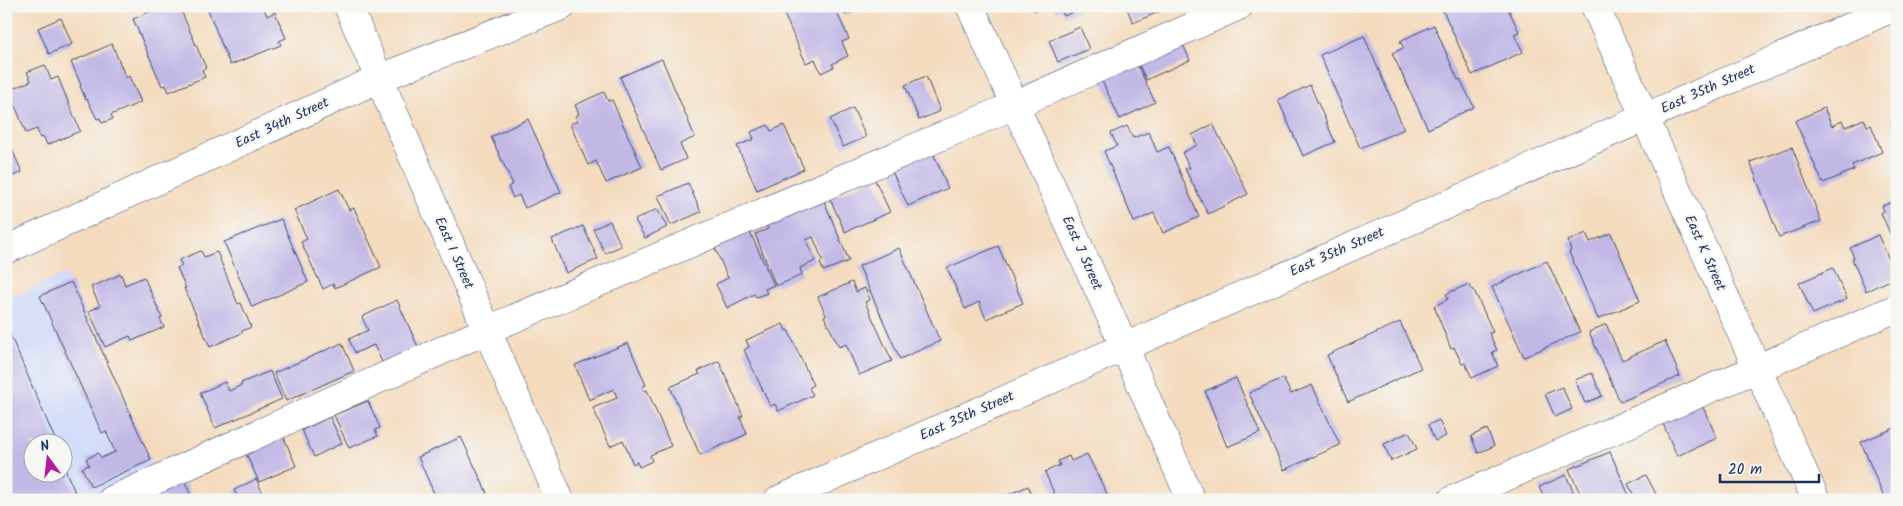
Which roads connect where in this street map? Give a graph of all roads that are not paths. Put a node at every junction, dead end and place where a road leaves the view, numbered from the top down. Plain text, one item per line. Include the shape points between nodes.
1 (348, 6) edge
2 (562, 6) edge
3 (970, 6) edge
4 (1239, 6) edge
5 (1595, 6) edge
6 (1897, 6) edge
7 (380, 78) junction
8 (1015, 105) junction
9 (1644, 116) junction
10 (6, 250) edge
11 (1897, 308) edge
12 (487, 330) junction
13 (1124, 346) junction
14 (1757, 368) junction
15 (112, 500) edge
16 (560, 500) edge
17 (778, 500) edge
18 (1191, 500) edge
19 (1452, 500) edge
20 (1816, 500) edge

1 - 7 street, East I Street
2 - 7 street, East 34th Street
3 - 8 street, East J Street
4 - 8 street
5 - 9 street, East K Street
6 - 9 street, East 35th Street
7 - 10 street, East 34th Street
7 - 12 street, East I Street
8 - 12 street
8 - 13 street, East J Street
9 - 13 street, East 35th Street
9 - 14 street, East K Street
11 - 14 street
12 - 15 street
12 - 16 street, East I Street
13 - 17 street, East 35th Street
13 - 18 street, East J Street
14 - 19 street
14 - 20 street, East K Street

